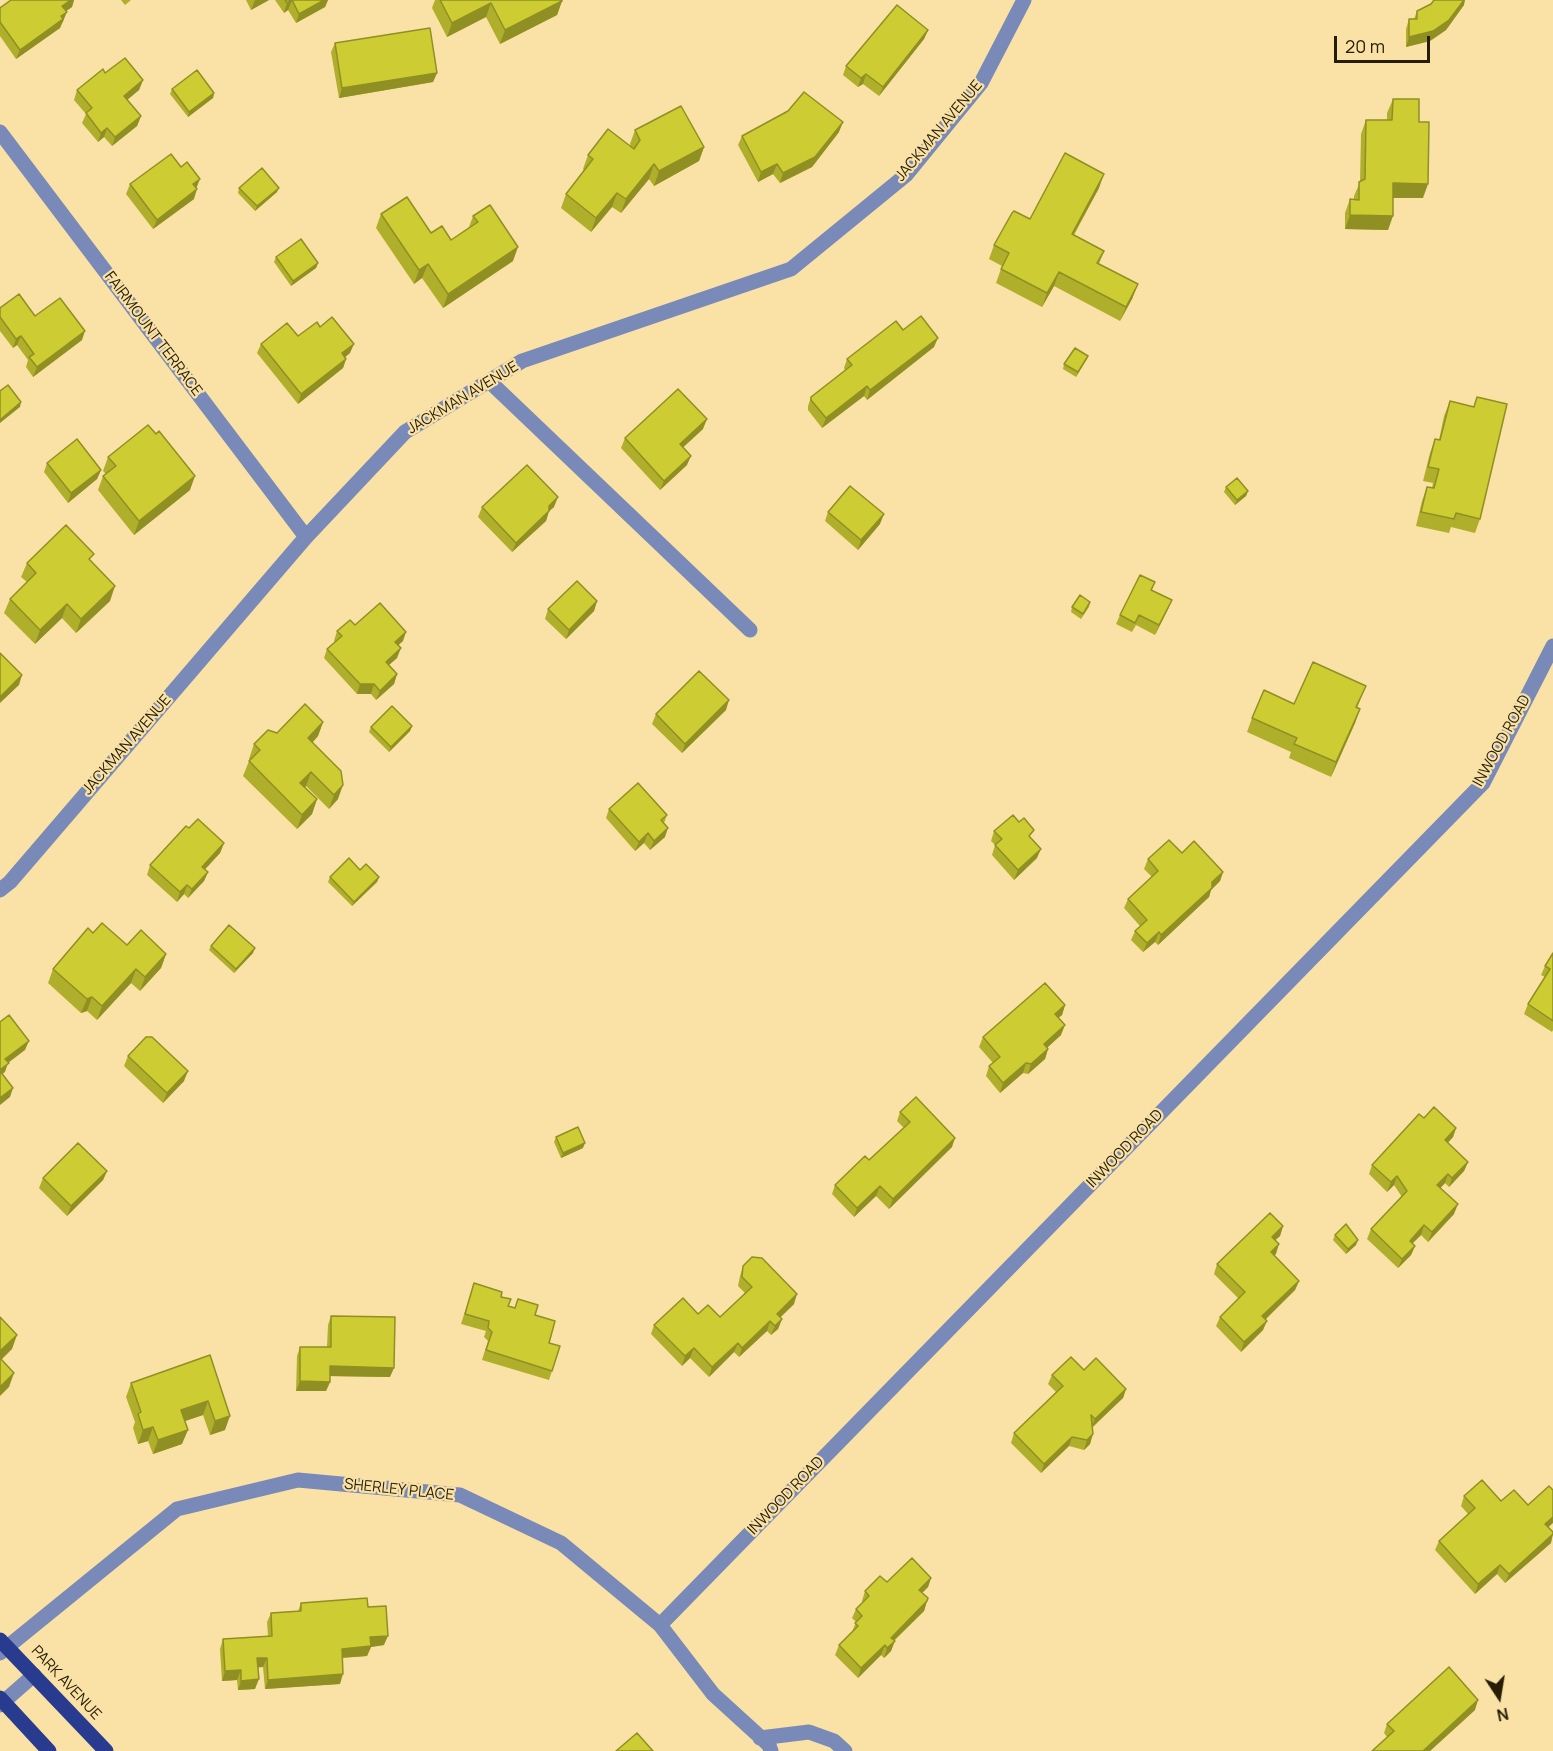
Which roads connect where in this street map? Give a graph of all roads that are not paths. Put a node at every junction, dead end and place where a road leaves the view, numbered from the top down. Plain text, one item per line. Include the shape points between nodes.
1 (1024, 0) edge
2 (0, 132) edge
3 (489, 381) junction
4 (306, 537) junction
5 (750, 630) dead end
6 (1553, 646) edge
7 (3, 881) edge
8 (660, 1625) junction
9 (2, 1647) edge
10 (34, 1675) junction
11 (1, 1702) edge
12 (760, 1738) junction
13 (49, 1751) edge
14 (106, 1751) edge
15 (771, 1751) edge
16 (845, 1751) edge

1 - 3 street, JACKMAN AVENUE via 981,84 906,175 791,269 522,361
2 - 4 street, FAIRMOUNT TERRACE
3 - 4 street, JACKMAN AVENUE via 405,432
3 - 5 street
4 - 7 street, JACKMAN AVENUE
6 - 8 street, INWOOD ROAD via 1483,783
8 - 9 street, SHERLEY PLACE via 561,1543 459,1495 298,1480 177,1509
8 - 12 street, SHERLEY PLACE via 713,1694
9 - 10 main road, PARK AVENUE
10 - 11 street
10 - 14 main road, PARK AVENUE
11 - 13 main road
12 - 15 street, SHERLEY PLACE
12 - 16 street via 809,1732 834,1741

